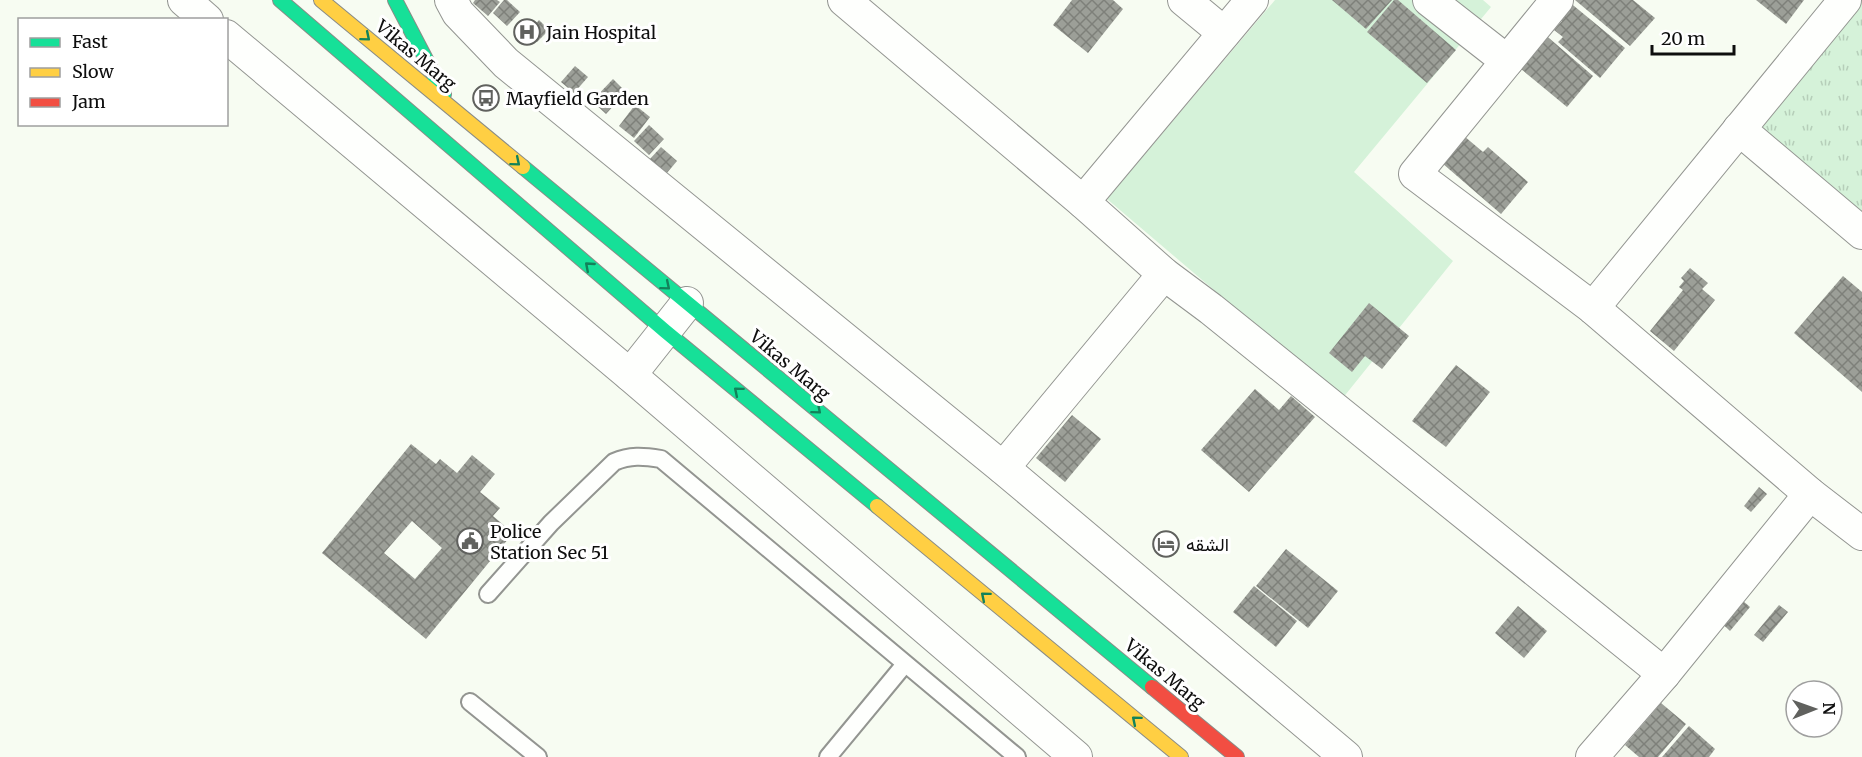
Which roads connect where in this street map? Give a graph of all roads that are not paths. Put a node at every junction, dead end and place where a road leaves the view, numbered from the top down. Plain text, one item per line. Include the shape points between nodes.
1 (184, 0) edge
2 (280, 0) edge
3 (321, 0) edge
4 (395, 0) edge
5 (451, 0) edge
6 (844, 0) edge
7 (1184, 0) edge
8 (1252, 0) edge
9 (1430, 0) edge
10 (1557, 0) edge
11 (1845, 0) edge
12 (205, 18) edge
13 (1224, 33) junction
14 (228, 38) edge
15 (1508, 61) junction
16 (451, 108) junction
17 (1739, 129) junction
18 (1083, 202) junction
19 (1862, 233) edge
20 (1164, 274) junction
21 (687, 303) junction
22 (1593, 308) junction
23 (665, 331) junction
24 (630, 375) junction
25 (1003, 468) junction
26 (1810, 494) junction
27 (1862, 534) edge
28 (488, 594) dead end
29 (905, 664) junction
30 (1664, 674) junction
31 (470, 702) dead end
32 (538, 757) edge
33 (828, 757) edge
34 (1017, 757) edge
35 (1076, 757) edge
36 (1181, 757) edge
37 (1237, 757) edge
38 (1346, 757) edge
39 (1592, 757) edge

1 - 12 street
23 -> 2 main road
3 -> 16 main road, Vikas Marg
4 - 16 main road
5 - 25 street via 458,13 506,63
6 - 18 street
7 - 13 street
8 - 13 street
9 - 15 street
10 - 15 street
11 - 17 street
13 - 18 street
14 - 24 street
15 - 22 street via 1415,174
16 -> 21 main road, Vikas Marg
17 - 19 street
17 - 22 street
18 - 20 street
20 - 25 street
20 - 30 street
21 - 23 street
21 -> 37 main road, Vikas Marg
22 - 26 street
23 - 24 street
36 -> 23 main road
24 - 35 street
25 - 38 street
26 - 27 street
26 - 30 street
28 - 29 lane via 551,523 614,462 644,456 661,459
29 - 33 lane
29 - 34 lane
30 - 39 street
31 - 32 lane

